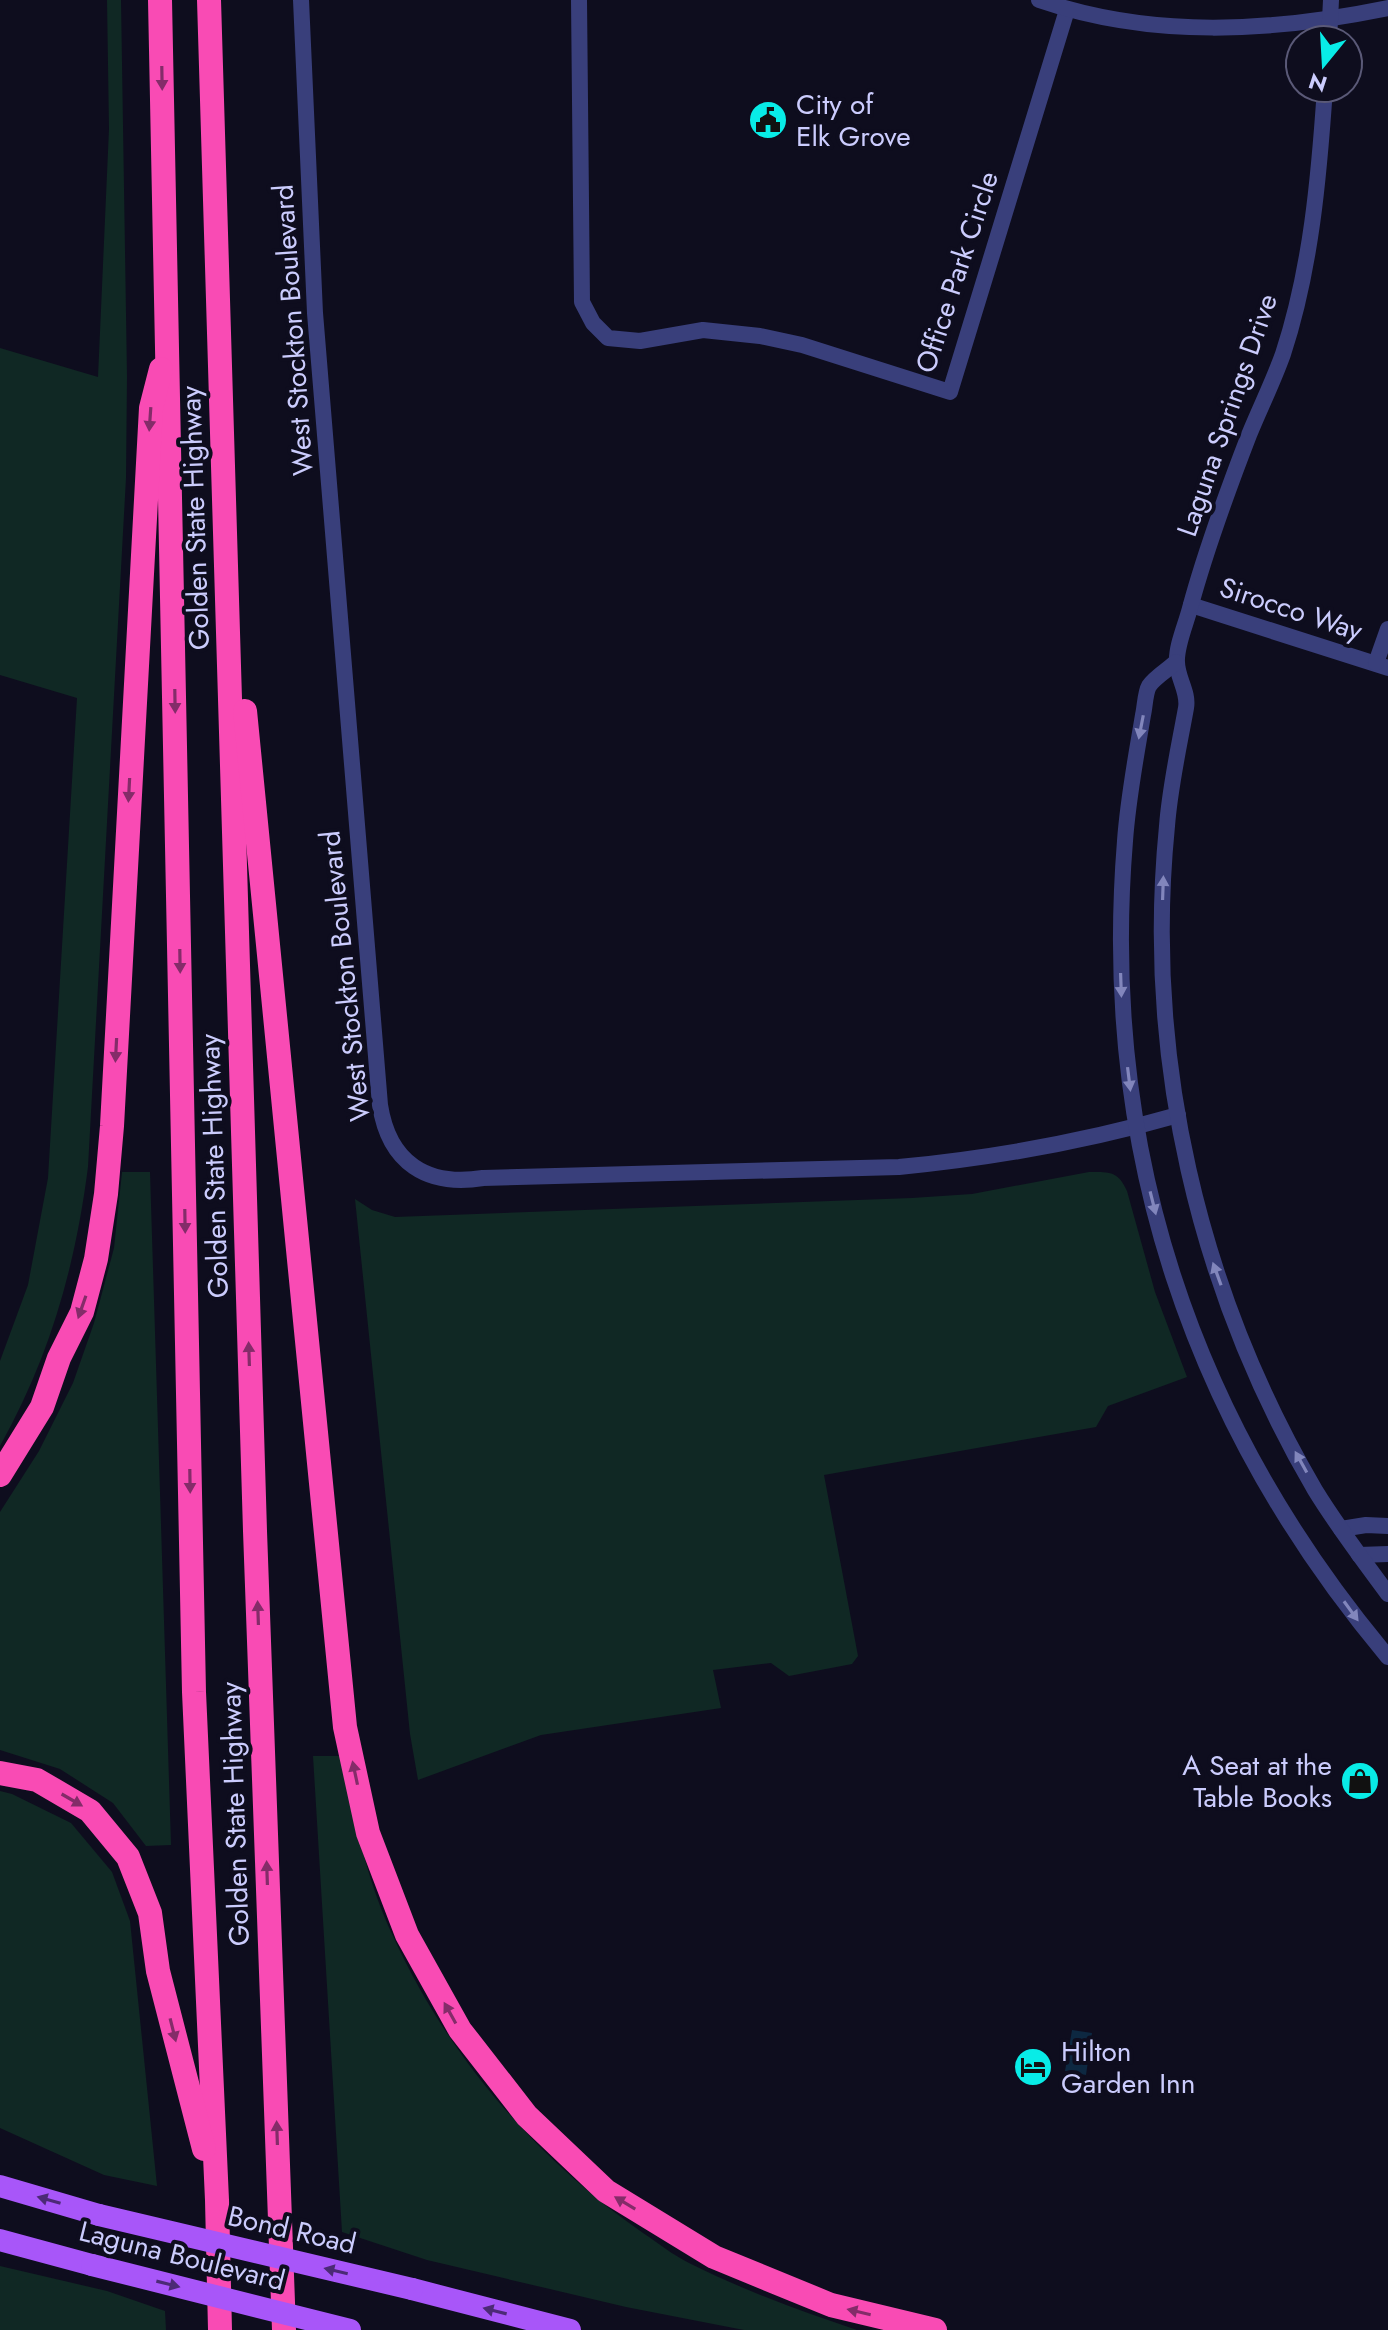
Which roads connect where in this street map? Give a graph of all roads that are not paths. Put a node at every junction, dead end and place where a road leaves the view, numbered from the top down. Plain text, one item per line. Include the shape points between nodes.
1 (160, 0) edge
2 (209, 0) edge
3 (301, 0) edge
4 (579, 0) edge
5 (1039, 0) edge
6 (1331, 0) edge
7 (1388, 8) edge
8 (1067, 10) junction
9 (1331, 20) junction
10 (1331, 24) edge
11 (1324, 104) edge
12 (168, 343) junction
13 (224, 498) junction
14 (1191, 605) junction
15 (1388, 629) edge
16 (1176, 662) junction
17 (1382, 666) edge
18 (1178, 1115) junction
19 (1135, 1127) junction
20 (0, 1475) edge
21 (1388, 1526) edge
22 (1341, 1529) junction
23 (1388, 1554) edge
24 (1359, 1555) junction
25 (1388, 1594) edge
26 (1388, 1657) edge
27 (0, 1773) edge
28 (0, 2186) edge
29 (217, 2200) junction
30 (0, 2240) edge
31 (220, 2330) edge
32 (284, 2330) edge
33 (350, 2330) edge
34 (570, 2330) edge
35 (935, 2330) edge

1 -> 12 highway, Golden State Highway
2 - 13 highway, Golden State Highway
3 - 19 street, West Stockton Boulevard via 315,313 380,1105 391,1144 414,1167 459,1182 899,1167 965,1161
4 - 8 street, Office Park Circle via 582,302 593,323 608,338 640,341 703,330 760,336 950,392
5 - 8 street
6 - 9 street
7 - 9 street
8 - 9 street via 1168,28 1261,28
9 - 10 street
11 - 14 street, Laguna Springs Drive via 1305,266 1283,354 1217,517
12 -> 20 highway via 151,408 106,1194 82,1312 42,1407
12 -> 29 highway, Golden State Highway via 194,1692
32 -> 13 highway, Golden State Highway
35 -> 13 highway via 831,2305 714,2257 606,2191 527,2116 460,2030 401,1921 368,1833 345,1727
14 - 16 street, Laguna Springs Drive
14 - 17 street, Sirocco Way
15 - 17 street
18 -> 16 street via 1164,1022 1162,950 1166,831 1188,701
16 -> 19 street via 1149,686 1126,819 1120,972
18 - 19 street, West Stockton Boulevard
22 -> 18 street via 1316,1492 1243,1347 1192,1190
19 -> 26 street via 1171,1276 1224,1405 1278,1506 1353,1616
21 - 22 street
22 - 24 street
23 - 24 street
24 - 25 street
27 -> 29 highway via 37,1780 90,1811 128,1857 150,1913 158,1971
34 -> 28 main road, Bond Road, bridge
29 - 31 highway, Golden State Highway
30 -> 33 main road, Laguna Boulevard, bridge

